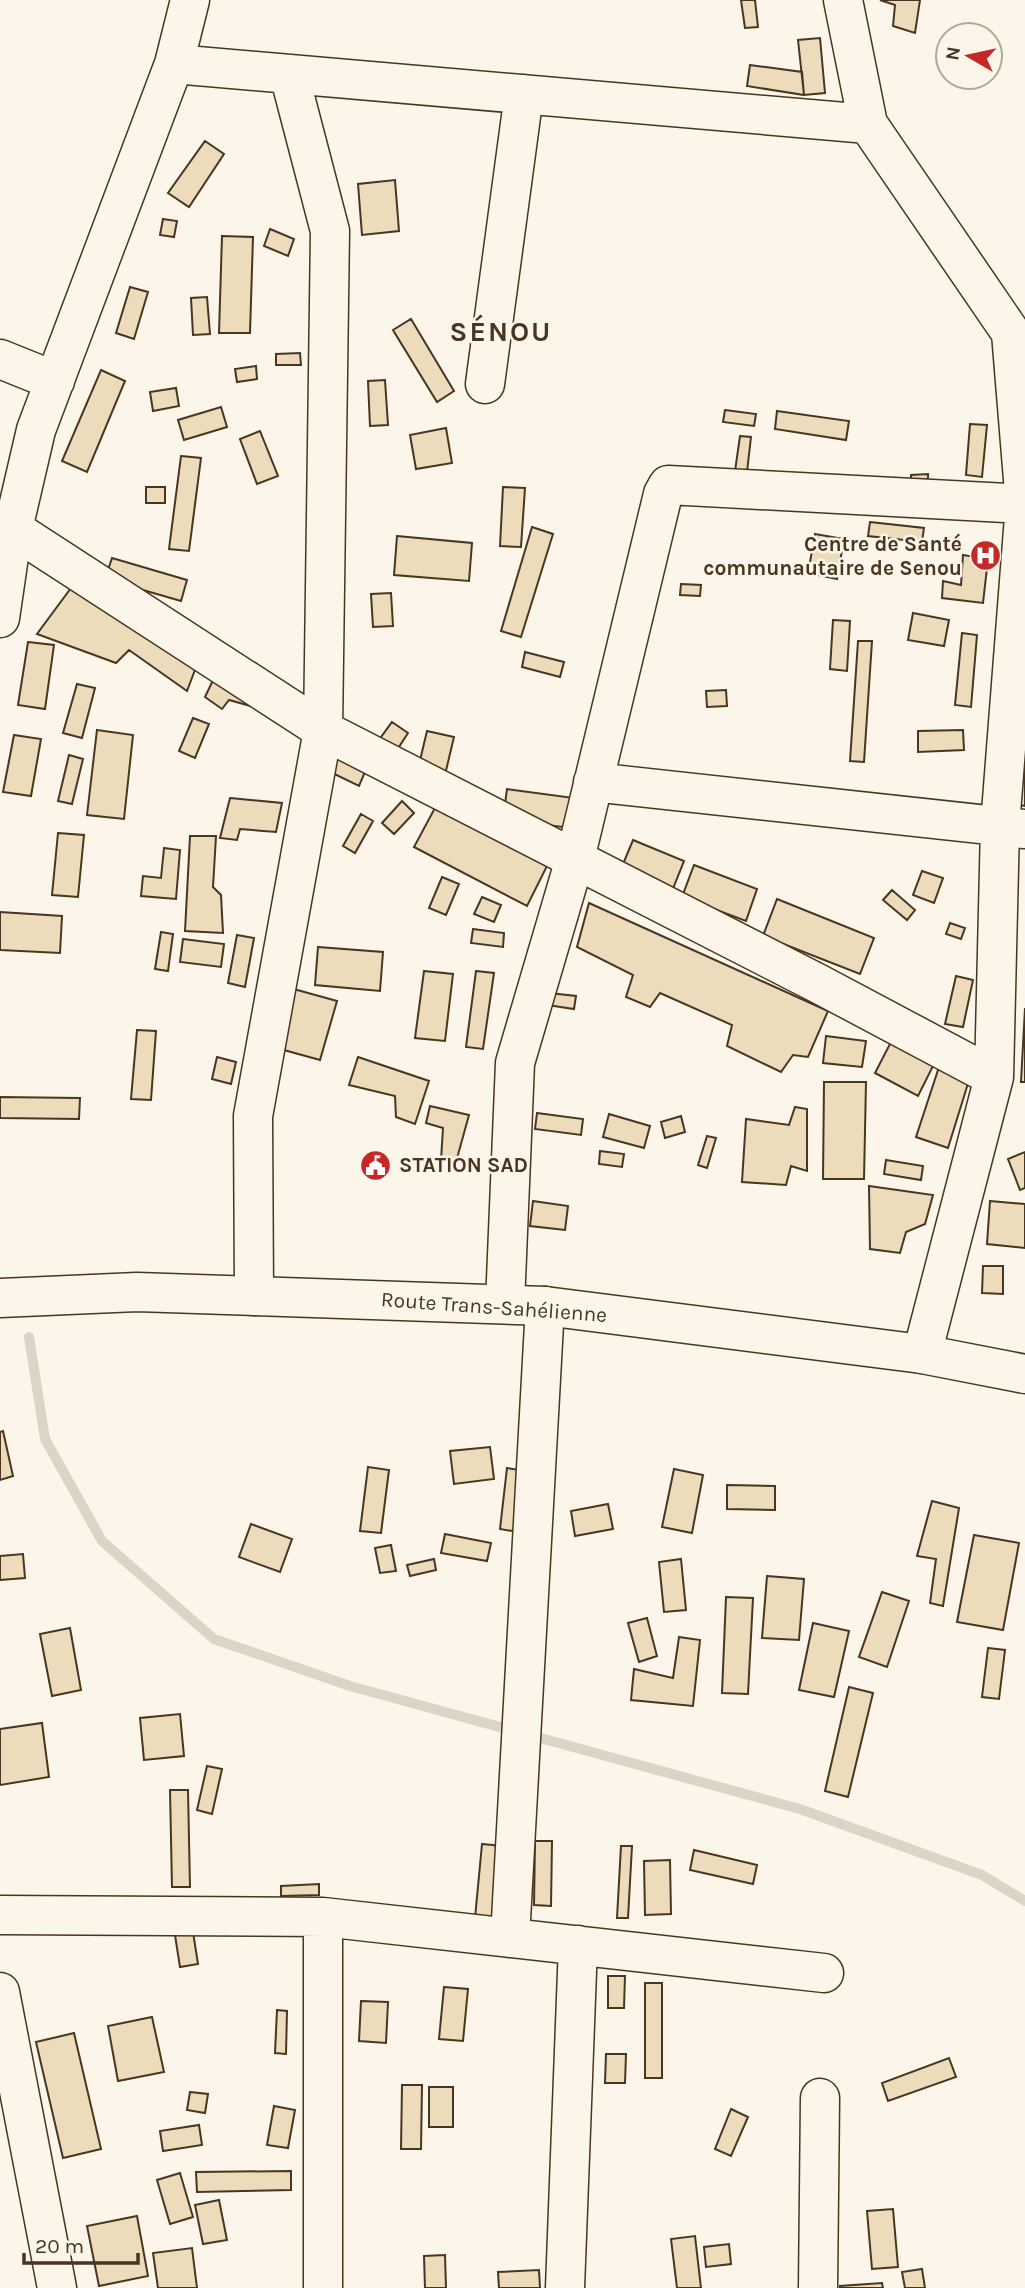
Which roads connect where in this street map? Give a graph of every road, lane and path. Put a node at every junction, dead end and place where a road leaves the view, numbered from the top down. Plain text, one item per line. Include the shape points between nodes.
1 (190, 0) edge
2 (843, 0) edge
3 (174, 64) junction
4 (289, 74) junction
5 (524, 94) junction
6 (868, 124) junction
7 (0, 359) edge
8 (54, 381) junction
9 (485, 384) dead end
10 (1025, 504) edge
11 (13, 529) junction
12 (0, 618) edge
13 (323, 730) junction
14 (593, 782) junction
15 (1013, 827) edge
16 (575, 859) junction
17 (994, 1077) junction
18 (254, 1296) junction
19 (0, 1298) edge
20 (505, 1304) junction
21 (545, 1306) junction
22 (922, 1354) junction
23 (1025, 1374) edge
24 (0, 1915) edge
25 (323, 1917) junction
26 (510, 1938) junction
27 (578, 1945) junction
28 (824, 1973) dead end
29 (0, 1992) edge
30 (820, 2098) dead end
31 (57, 2288) edge
32 (323, 2288) edge
33 (565, 2288) edge
34 (818, 2288) edge

1 - 3 main road
2 - 6 main road
3 - 4 main road
3 - 8 main road
4 - 5 main road
4 - 13 main road via 330,231
5 - 6 main road
5 - 9 main road
6 - 10 main road via 1011,333
7 - 8 main road
8 - 11 main road via 36,430
10 - 14 main road via 668,485
10 - 15 main road
11 - 12 main road
11 - 13 main road
13 - 16 main road
13 - 18 main road via 253,1116
14 - 15 main road
14 - 16 main road
15 - 17 main road
16 - 17 main road
16 - 20 main road via 516,1063
17 - 22 main road
18 - 19 main road, Route Trans-Sahélienne via 137,1292
18 - 20 main road, Route Trans-Sahélienne
20 - 21 main road, Route Trans-Sahélienne
21 - 22 main road, Route Trans-Sahélienne
21 - 26 main road
22 - 23 main road, Route Trans-Sahélienne
24 - 25 main road
25 - 26 main road
25 - 32 main road
26 - 27 main road
27 - 28 main road
27 - 33 main road
29 - 31 main road
30 - 34 main road

